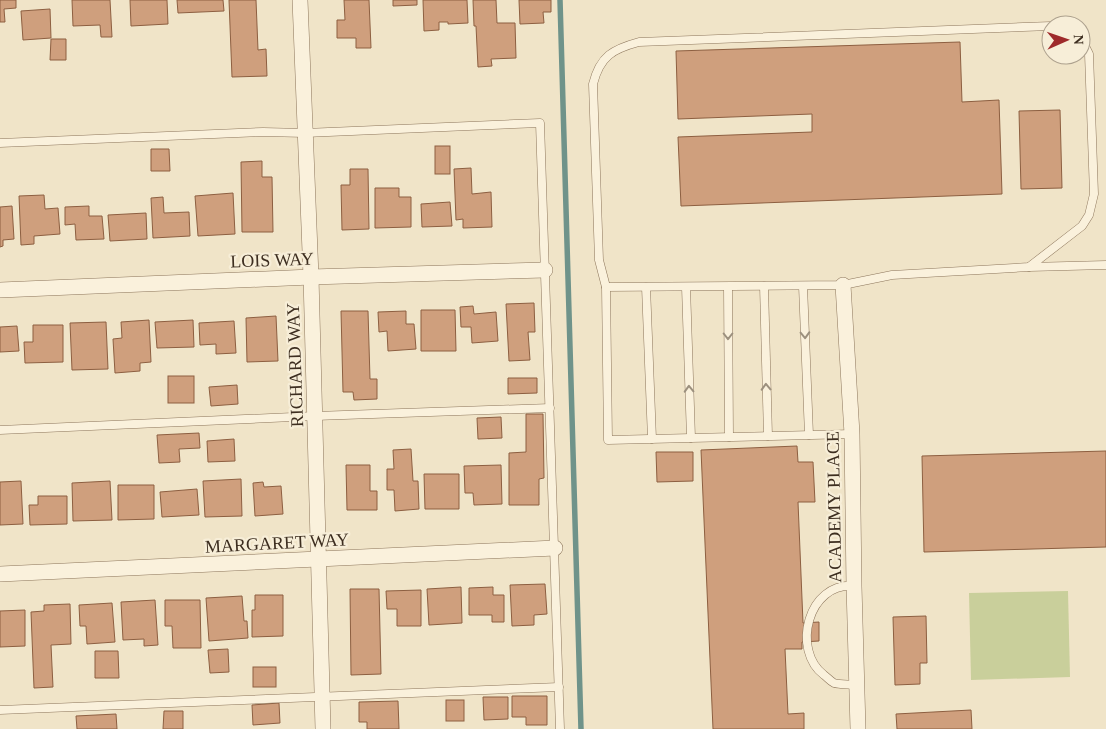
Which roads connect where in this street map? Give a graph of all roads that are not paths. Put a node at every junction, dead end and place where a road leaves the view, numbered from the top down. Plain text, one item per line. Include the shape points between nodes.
1 (300, 0) edge
2 (1041, 26) edge
3 (1089, 65) edge
4 (306, 132) junction
5 (0, 143) edge
6 (1106, 264) edge
7 (1029, 267) junction
8 (545, 270) junction
9 (311, 277) junction
10 (764, 286) junction
11 (804, 286) junction
12 (843, 286) junction
13 (606, 287) junction
14 (646, 287) junction
15 (686, 287) junction
16 (728, 287) junction
17 (0, 290) edge
18 (550, 408) junction
19 (315, 416) junction
20 (0, 430) edge
21 (852, 434) junction
22 (809, 435) junction
23 (768, 436) junction
24 (729, 437) junction
25 (690, 438) junction
26 (652, 439) junction
27 (555, 548) junction
28 (319, 560) junction
29 (0, 574) edge
30 (854, 586) junction
31 (856, 685) junction
32 (559, 687) junction
33 (323, 696) junction
34 (0, 710) edge
35 (323, 729) edge
36 (560, 729) edge
37 (858, 729) edge

1 - 4 street, RICHARD WAY
2 - 13 lane via 638,42 618,48 597,70 594,84 599,260
3 - 7 lane via 1094,194 1089,215 1082,226
4 - 5 lane
4 - 8 lane via 540,123
4 - 9 street, RICHARD WAY
6 - 7 lane
7 - 12 lane via 892,275
8 - 9 street, LOIS WAY
8 - 18 lane
9 - 17 street, LOIS WAY
9 - 19 street, RICHARD WAY
10 - 11 lane
10 - 16 lane
23 -> 10 lane
11 - 12 lane
11 -> 22 lane
12 - 21 street, ACADEMY PLACE
13 - 14 lane
13 - 26 lane via 608,440
14 - 15 lane
14 - 26 lane
15 - 16 lane
25 -> 15 lane
16 -> 24 lane
18 - 19 lane
18 - 27 lane
19 - 20 lane
19 - 28 street, RICHARD WAY
21 - 22 lane
21 - 30 street, ACADEMY PLACE
22 - 23 lane
23 - 24 lane
24 - 25 lane
25 - 26 lane
27 - 28 street, MARGARET WAY
27 - 32 lane
28 - 29 street, MARGARET WAY
28 - 33 street, RICHARD WAY
30 - 31 street, ACADEMY PLACE
30 - 31 lane via 844,585 815,605 807,621 806,639 810,657 819,672 834,682
31 - 37 street, ACADEMY PLACE
32 - 33 lane
32 - 36 lane
33 - 34 lane
33 - 35 street, RICHARD WAY

